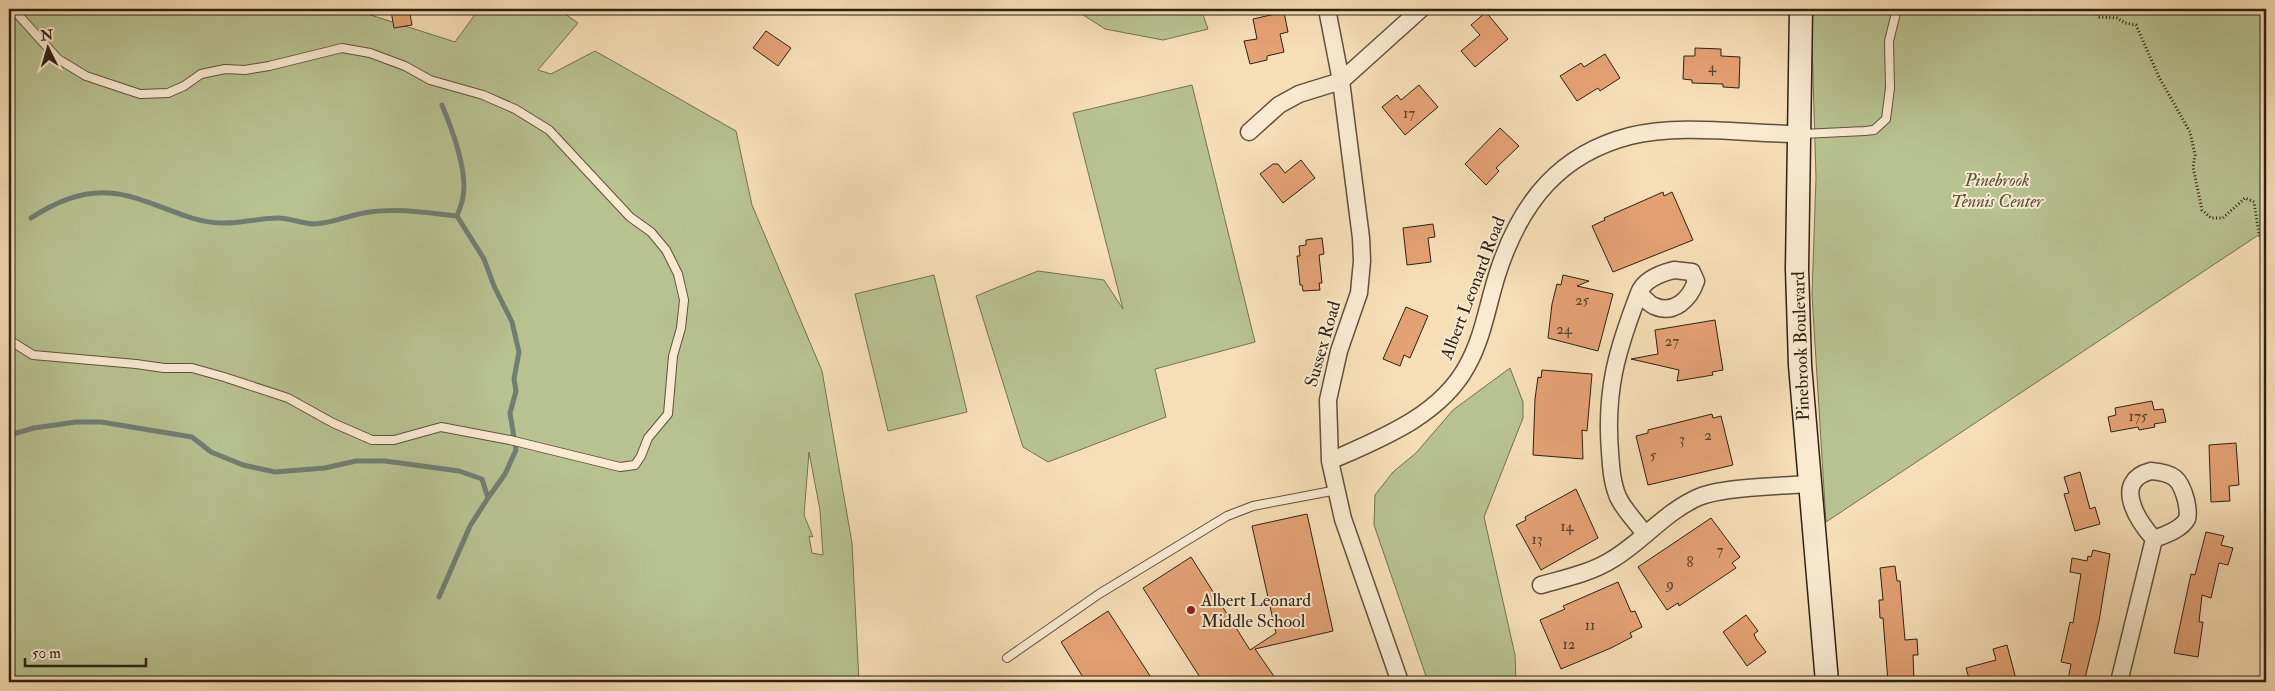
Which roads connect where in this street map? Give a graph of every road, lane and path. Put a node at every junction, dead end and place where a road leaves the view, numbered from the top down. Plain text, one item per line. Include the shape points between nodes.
1 (13, 9) edge
2 (1327, 9) edge
3 (1421, 9) edge
4 (1801, 9) edge
5 (1897, 9) edge
6 (2092, 9) edge
7 (1341, 81) junction
8 (1248, 132) dead end
9 (1800, 134) junction
10 (2266, 251) edge
11 (1639, 293) dead end
12 (9, 340) edge
13 (1330, 461) junction
14 (1809, 484) junction
15 (1337, 490) junction
16 (1645, 534) junction
17 (2154, 539) dead end
18 (1541, 585) dead end
19 (1007, 658) dead end
20 (1400, 682) edge
21 (1827, 682) edge
22 (2119, 682) edge

1 - 12 lane via 58,59 86,76 140,94 168,93 201,74 269,66 342,48 370,53 405,66 430,80 483,95 516,109 549,130 630,216 651,232 666,250 678,274 684,300 673,356 668,414 648,438 635,465 620,467 441,427 394,440 372,440 288,398 192,368 33,355
2 - 7 street, Sussex Road
3 - 7 street
4 - 9 street, Pinebrook Boulevard
5 - 9 lane via 1889,41 1890,88 1886,119 1874,130
6 - 10 path via 2099,17 2117,18 2136,25 2190,132 2202,210 2211,218 2223,218 2245,198 2254,202 2259,234
7 - 8 street via 1298,94 1279,105
7 - 13 street, Sussex Road via 1362,261 1359,293 1339,350 1328,400
9 - 13 street, Albert Leonard Road via 1677,130 1632,135 1598,145 1576,158 1534,198 1514,229 1467,366 1445,396 1417,418
9 - 14 street, Pinebrook Boulevard via 1798,314
11 - 16 street via 1620,341 1607,420 1612,478 1618,498
13 - 15 street, Sussex Road
14 - 16 street via 1700,496
14 - 21 street, Pinebrook Boulevard
15 - 19 lane via 1253,506 1227,516 1099,594
15 - 20 street, Sussex Road via 1343,519
16 - 18 street via 1613,559 1585,573
17 - 22 street

